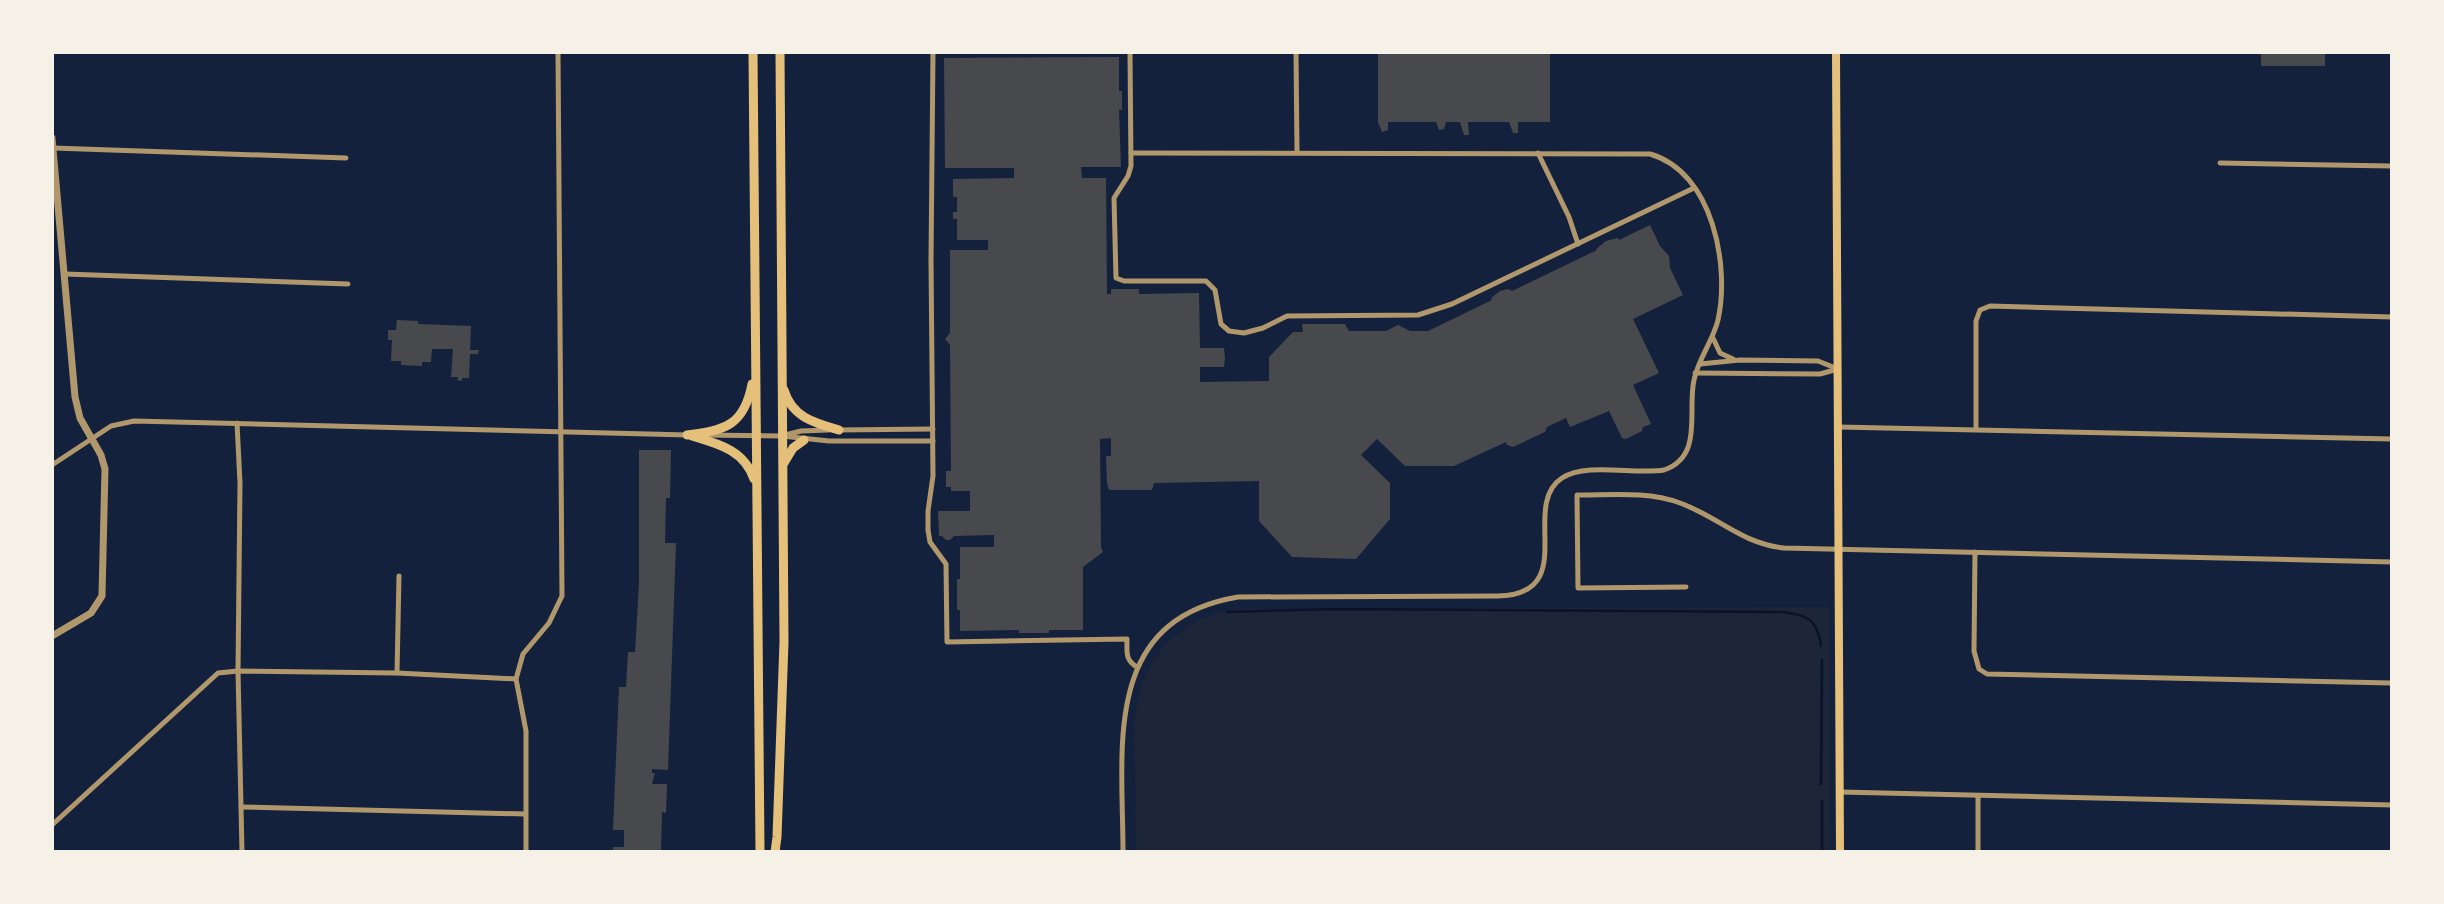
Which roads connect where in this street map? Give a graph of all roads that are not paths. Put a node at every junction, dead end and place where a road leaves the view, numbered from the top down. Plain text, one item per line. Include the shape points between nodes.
1 (558, 52) edge
2 (753, 52) edge
3 (780, 52) edge
4 (933, 52) edge
5 (1130, 52) edge
6 (1296, 52) edge
7 (1836, 52) edge
8 (52, 138) edge
9 (54, 148) edge
10 (1297, 152) junction
11 (1130, 153) junction
12 (1538, 153) junction
13 (346, 158) dead end
14 (2220, 163) dead end
15 (2392, 166) edge
16 (1694, 188) junction
17 (1578, 244) junction
18 (65, 274) junction
19 (348, 284) dead end
20 (2392, 317) edge
21 (1713, 337) junction
22 (756, 359) junction
23 (1740, 360) junction
24 (1700, 364) junction
25 (1838, 369) junction
26 (1695, 373) junction
27 (782, 384) junction
28 (237, 423) junction
29 (1839, 427) junction
30 (933, 429) junction
31 (1976, 429) junction
32 (839, 430) junction
33 (559, 433) junction
34 (687, 435) junction
35 (756, 436) junction
36 (782, 436) junction
37 (91, 438) junction
38 (2392, 439) edge
39 (804, 440) junction
40 (933, 441) junction
41 (52, 465) edge
42 (783, 465) junction
43 (757, 486) junction
44 (1840, 549) junction
45 (1975, 552) junction
46 (2392, 562) edge
47 (399, 576) dead end
48 (1686, 587) dead end
49 (52, 636) edge
50 (1137, 667) junction
51 (239, 671) junction
52 (397, 673) junction
53 (516, 679) junction
54 (2392, 683) edge
55 (1840, 792) junction
56 (1978, 796) junction
57 (2392, 805) edge
58 (241, 807) junction
59 (525, 814) junction
60 (52, 825) edge
61 (242, 852) edge
62 (526, 852) edge
63 (760, 852) edge
64 (775, 852) edge
65 (1124, 852) edge
66 (1840, 852) edge
67 (1978, 852) edge

1 - 33 street
2 - 22 main road
3 - 27 main road
4 - 30 street
5 - 11 street
6 - 10 street
7 - 25 main road
8 - 9 street
9 - 13 street
9 - 18 street
10 - 11 street
10 - 12 street
11 - 17 street via 1128,176 1114,198 1115,278 1206,281 1215,290 1221,324 1236,333 1252,332 1287,316 1425,314
12 - 16 street via 1650,154 1669,162
12 - 17 street
14 - 15 street
16 - 17 street
16 - 21 street via 1713,228 1721,262 1721,301
18 - 19 street
18 - 37 street via 75,397
20 - 31 street via 1990,306 1980,310 1976,321
21 - 23 street via 1720,353
21 - 24 street
22 - 34 main road via 749,399 736,420 723,429
22 - 35 main road
23 - 24 street
23 - 25 street via 1818,361
24 - 26 street
25 - 26 street via 1818,374
25 - 29 main road
26 - 50 street via 1692,436 1684,456 1664,470 1585,471 1557,482 1546,504 1543,569 1536,582 1522,592 1507,596 1227,598 1177,620
27 - 32 main road via 796,413
27 - 36 main road
28 - 33 street
28 - 37 street via 134,421 111,426
28 - 51 street
29 - 31 street
29 - 44 main road
30 - 32 street
30 - 40 street
31 - 38 street
32 - 36 street
33 - 34 street
33 - 53 street via 562,596 549,623 523,654
34 - 35 street
34 - 43 main road via 735,453 750,468
35 - 36 street
35 - 43 main road
36 - 39 street
36 - 42 main road
37 - 41 street
37 - 49 street via 105,469 102,596 91,613
39 - 40 street
39 - 42 main road
40 - 50 street via 928,530 930,542 946,564 947,642 1127,639 1128,658
42 - 64 main road via 783,642
43 - 63 main road
44 - 45 street
44 - 48 street via 1758,543 1695,509 1660,497 1577,495 1578,588
44 - 55 main road
45 - 46 street
45 - 54 street via 1975,651 1979,669 1987,674
47 - 52 street
50 - 65 street via 1124,722
51 - 52 street
51 - 58 street
51 - 60 street via 218,673
52 - 53 street
53 - 59 street via 526,732
55 - 56 street
55 - 66 main road
56 - 57 street
56 - 67 street
58 - 59 street
58 - 61 street
59 - 62 street

